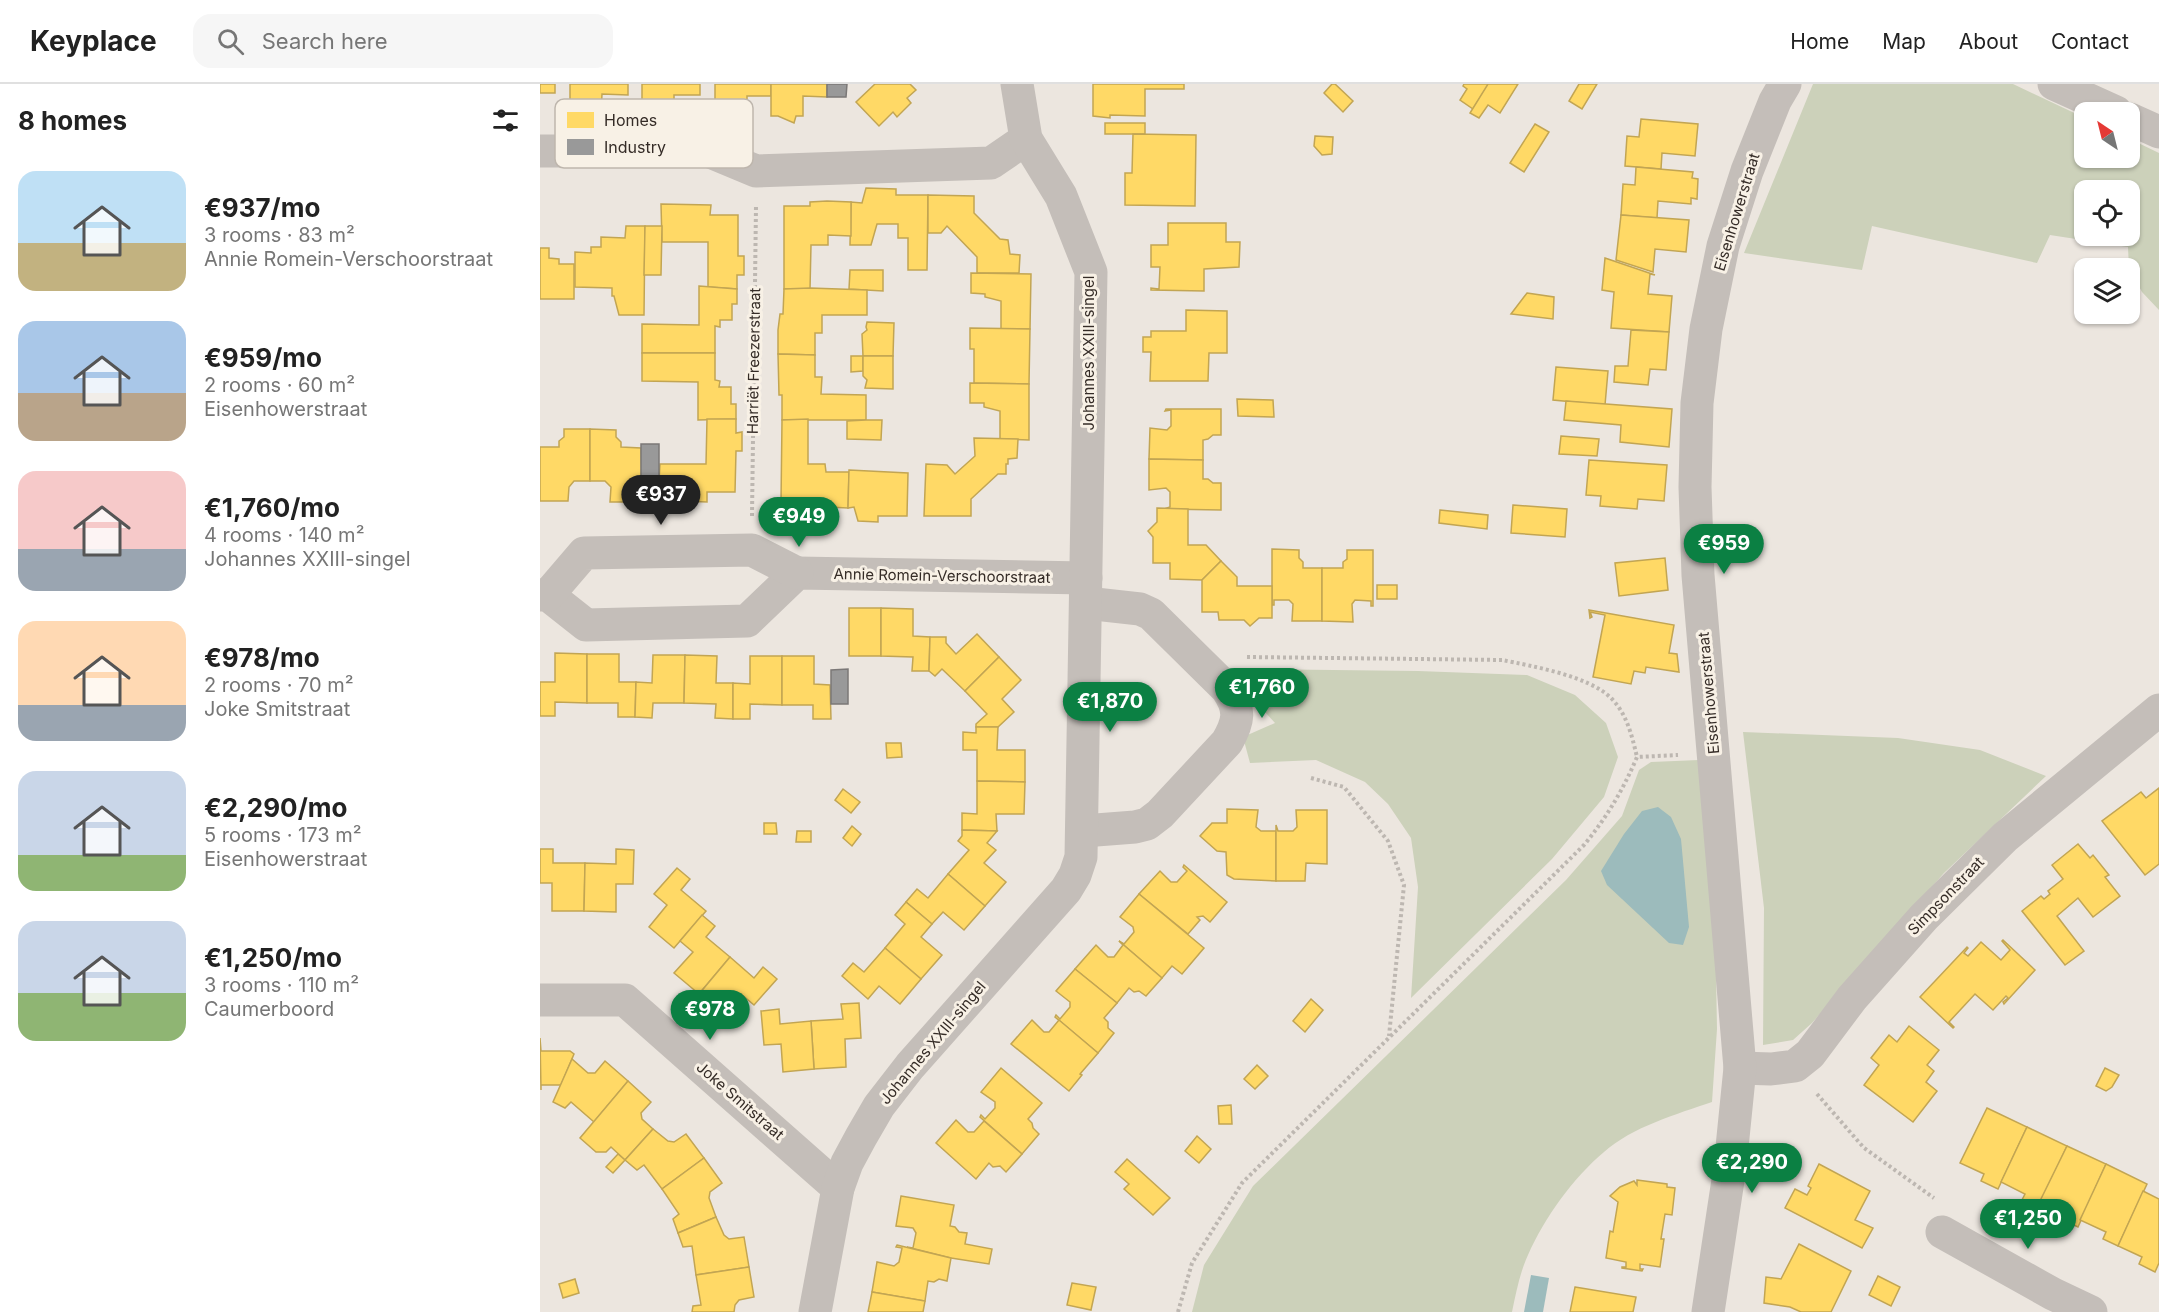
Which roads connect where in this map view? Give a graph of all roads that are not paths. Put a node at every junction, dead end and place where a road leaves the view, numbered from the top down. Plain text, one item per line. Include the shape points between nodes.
1 (1017, 84) edge
2 (1785, 84) edge
3 (2054, 84) edge
4 (2094, 102) edge
5 (2140, 123) edge
6 (2159, 132) edge
7 (1026, 139) junction
8 (749, 168) edge
9 (797, 573) junction
10 (1086, 591) junction
11 (544, 595) edge
12 (2159, 710) edge
13 (1083, 831) junction
14 (540, 1000) edge
15 (1740, 1068) junction
16 (838, 1188) junction
17 (1942, 1232) dead end
18 (815, 1312) edge
19 (1707, 1312) edge
20 (2091, 1312) edge

1 - 7 street, Johannes XXIII-singel
2 - 15 street, Eisenhowerstraat via 1747,171 1723,246 1706,329 1697,403 1698,575
3 - 4 street
5 - 6 street
7 - 8 street via 991,163 756,171
7 - 10 street, Johannes XXIII-singel via 1061,196 1091,272
9 - 10 street, Annie Romein-Verschoorstraat
9 - 11 street, Annie Romein-Verschoorstraat via 752,550 584,553
9 - 11 street, Annie Romein-Verschoorstraat via 747,621 585,626
10 - 13 street, Johannes XXIII-singel
10 - 13 street via 1151,614 1227,689 1236,702 1237,715 1227,742 1147,824
12 - 15 street, Simpsonstraat via 2005,837 1923,916 1810,1054 1795,1066
13 - 16 street, Johannes XXIII-singel via 1081,857 1066,890 879,1106 847,1162
14 - 16 street, Joke Smitstraat via 625,1000
15 - 19 street, Eisenhowerstraat via 1730,1167
16 - 18 street, Johannes XXIII-singel
17 - 20 street

